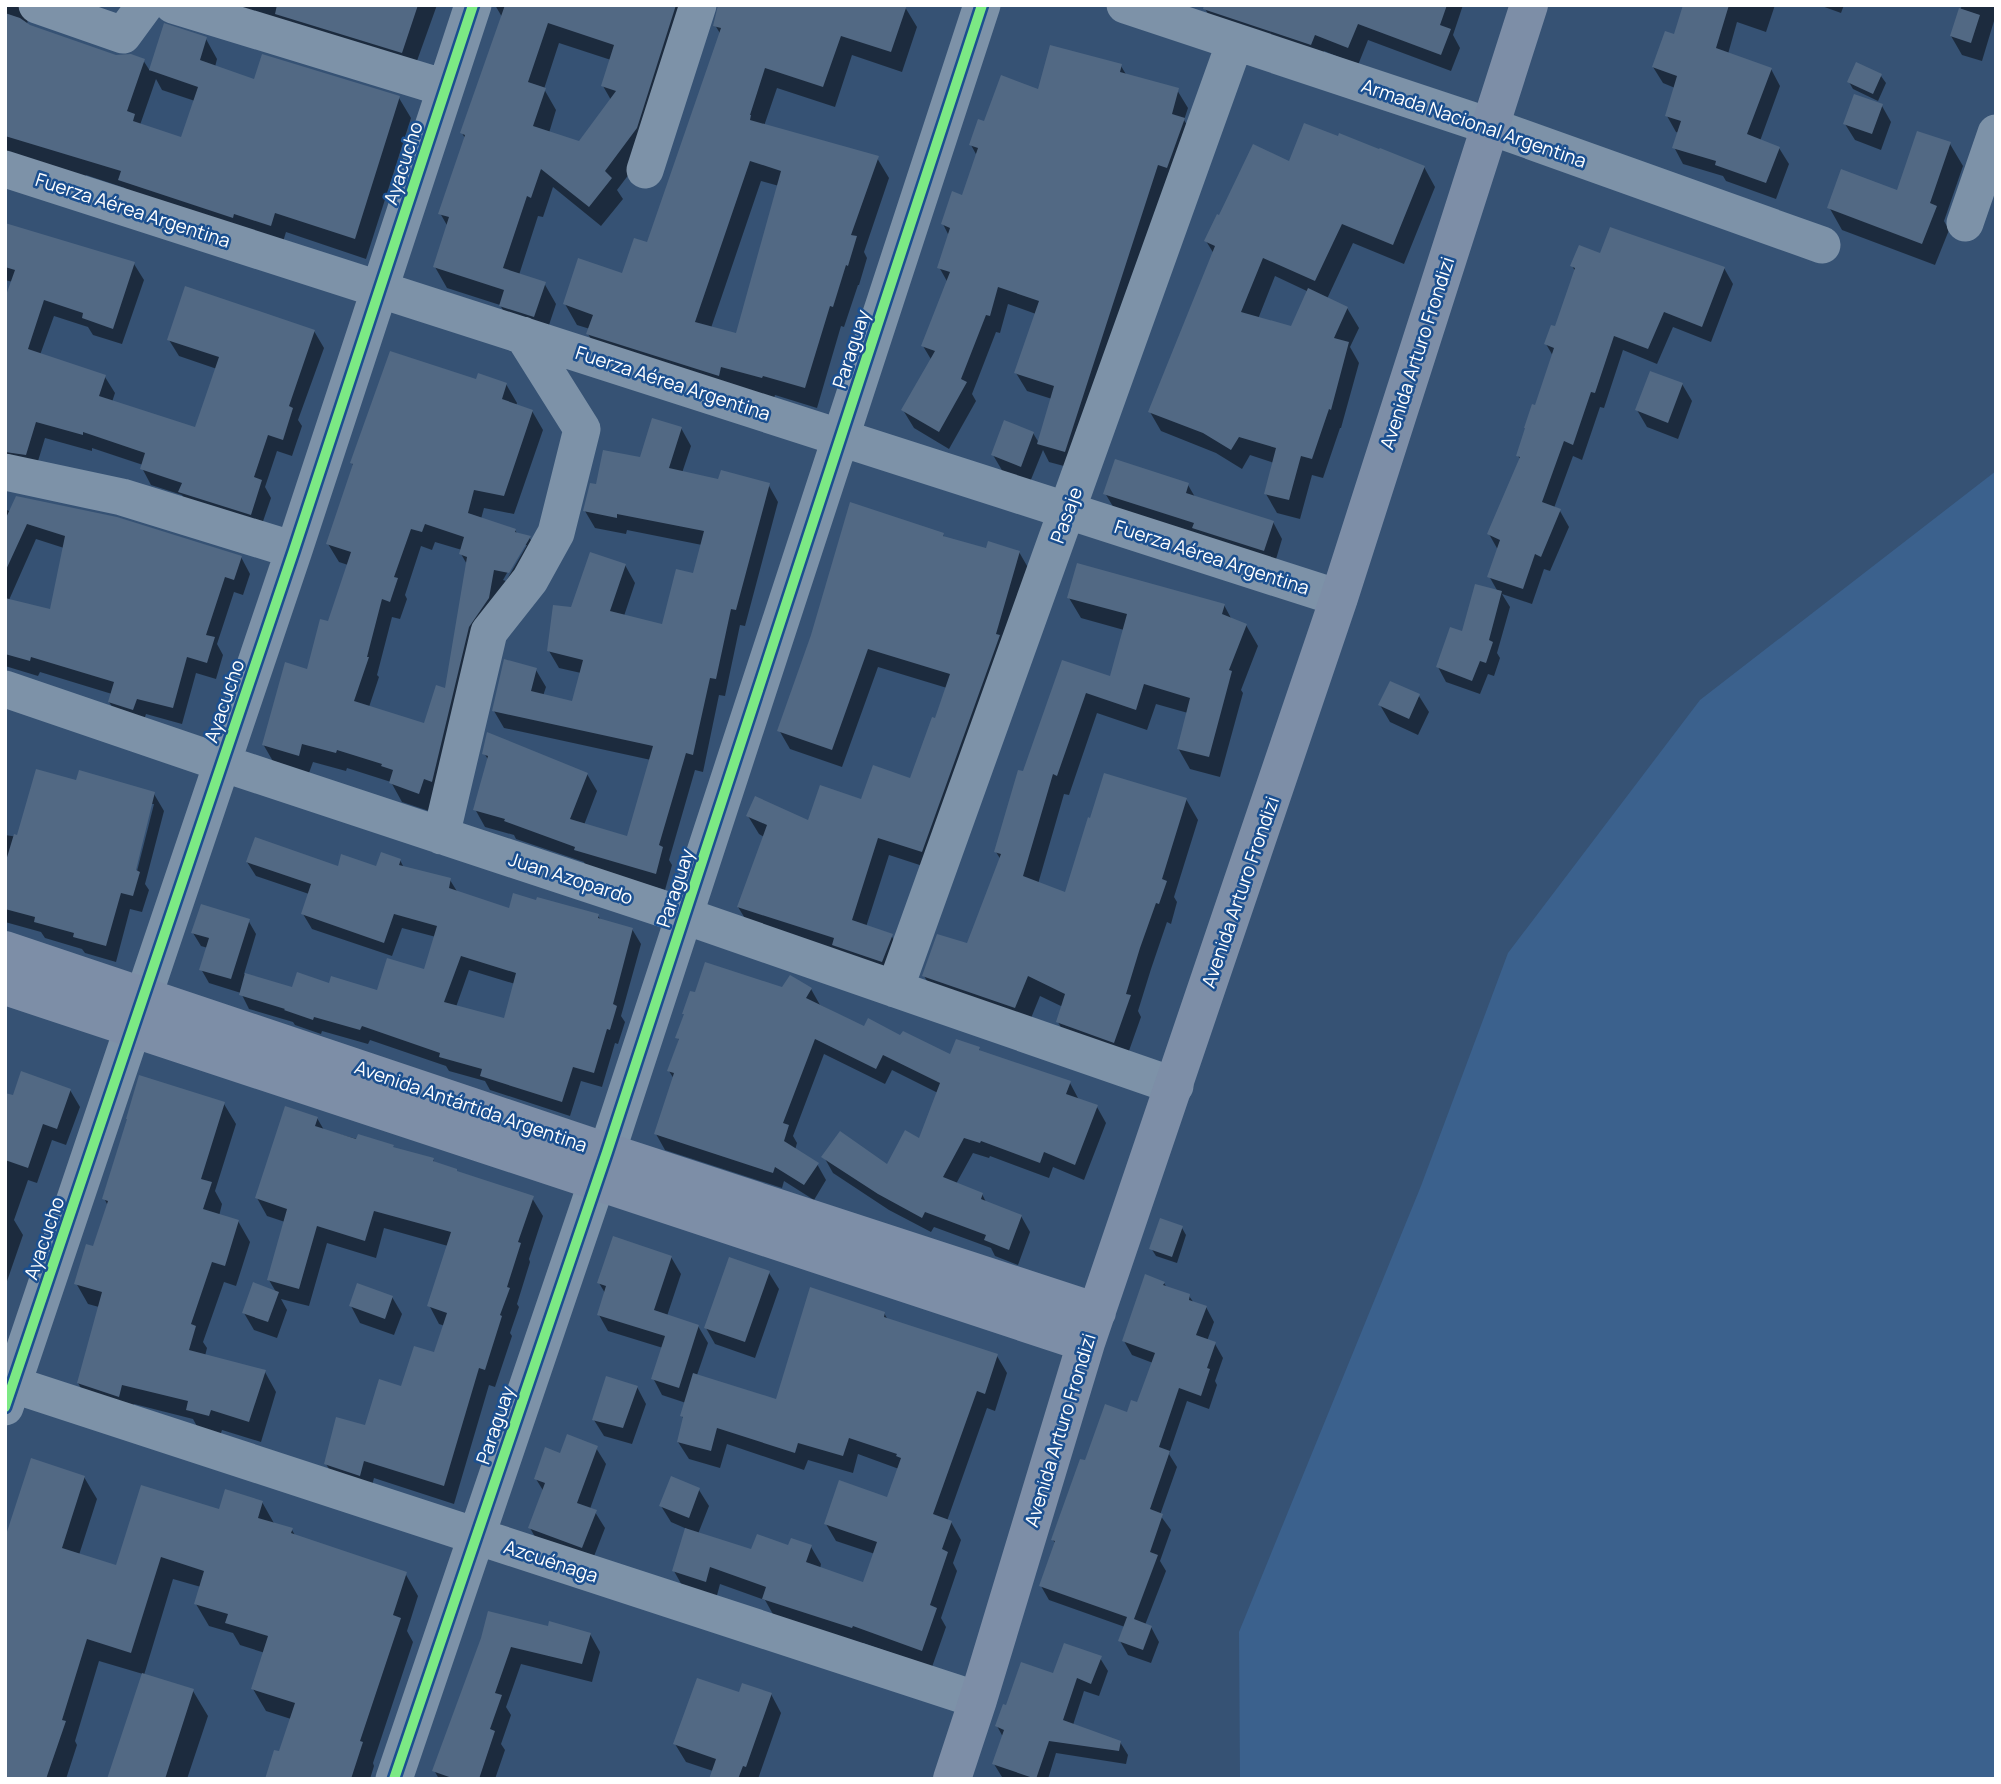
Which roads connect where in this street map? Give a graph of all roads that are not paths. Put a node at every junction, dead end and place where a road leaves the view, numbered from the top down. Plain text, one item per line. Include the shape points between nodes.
1 (37, 5) edge
2 (145, 5) edge
3 (173, 5) edge
4 (473, 5) edge
5 (698, 5) edge
6 (982, 5) edge
7 (1125, 5) edge
8 (1529, 5) edge
9 (1234, 42) junction
10 (445, 88) junction
11 (1489, 126) junction
12 (1996, 133) edge
13 (5, 169) edge
14 (645, 170) dead end
15 (1965, 223) dead end
16 (1822, 245) dead end
17 (380, 289) junction
18 (523, 335) junction
19 (841, 437) junction
20 (5, 472) edge
21 (1068, 510) junction
22 (294, 550) junction
23 (1339, 598) junction
24 (5, 689) edge
25 (222, 763) junction
26 (441, 836) junction
27 (685, 916) junction
28 (5, 950) edge
29 (5, 986) edge
30 (895, 989) junction
31 (139, 1013) junction
32 (1175, 1086) junction
33 (603, 1166) junction
34 (1091, 1328) junction
35 (8, 1391) edge
36 (475, 1537) junction
37 (978, 1700) junction
38 (394, 1779) edge
39 (952, 1779) edge

1 - 2 street via 123,35
3 - 10 street
4 - 10 street, Ayacucho
5 - 14 street
6 - 19 street, Paraguay
7 - 9 street, Armada Nacional Argentina
8 - 11 main road, Avenida Arturo Frondizi
9 - 11 street, Armada Nacional Argentina
9 - 21 street, Pasaje
10 - 17 street, Ayacucho
11 - 16 street, Armada Nacional Argentina
11 - 23 main road, Avenida Arturo Frondizi
12 - 15 street
13 - 17 street, Fuerza Aérea Argentina
17 - 18 street, Fuerza Aérea Argentina
17 - 22 street, Ayacucho
18 - 19 street, Fuerza Aérea Argentina
18 - 26 street via 582,429 556,533 530,580 489,632
19 - 21 street, Fuerza Aérea Argentina
19 - 27 street, Paraguay
20 - 22 street via 122,497
21 - 23 street, Fuerza Aérea Argentina
21 - 30 street, Pasaje
22 - 25 street, Ayacucho
23 - 32 main road, Avenida Arturo Frondizi
24 - 25 street, Juan Azopardo
25 - 26 street, Juan Azopardo
25 - 31 street, Ayacucho
26 - 27 street, Juan Azopardo
27 - 30 street, Juan Azopardo
27 - 33 street, Paraguay
28 - 31 main road, Avenida Antártida Argentina
29 - 31 main road, Avenida Antártida Argentina
30 - 32 street, Juan Azopardo
31 - 33 main road, Avenida Antártida Argentina
31 - 35 street, Ayacucho
32 - 34 main road, Avenida Arturo Frondizi
33 - 34 main road, Avenida Antártida Argentina
33 - 36 street, Paraguay
34 - 37 main road, Avenida Arturo Frondizi
35 - 36 street, Azcuénaga
36 - 37 street, Azcuénaga
36 - 38 street, Paraguay
37 - 39 main road, Avenida Arturo Frondizi

